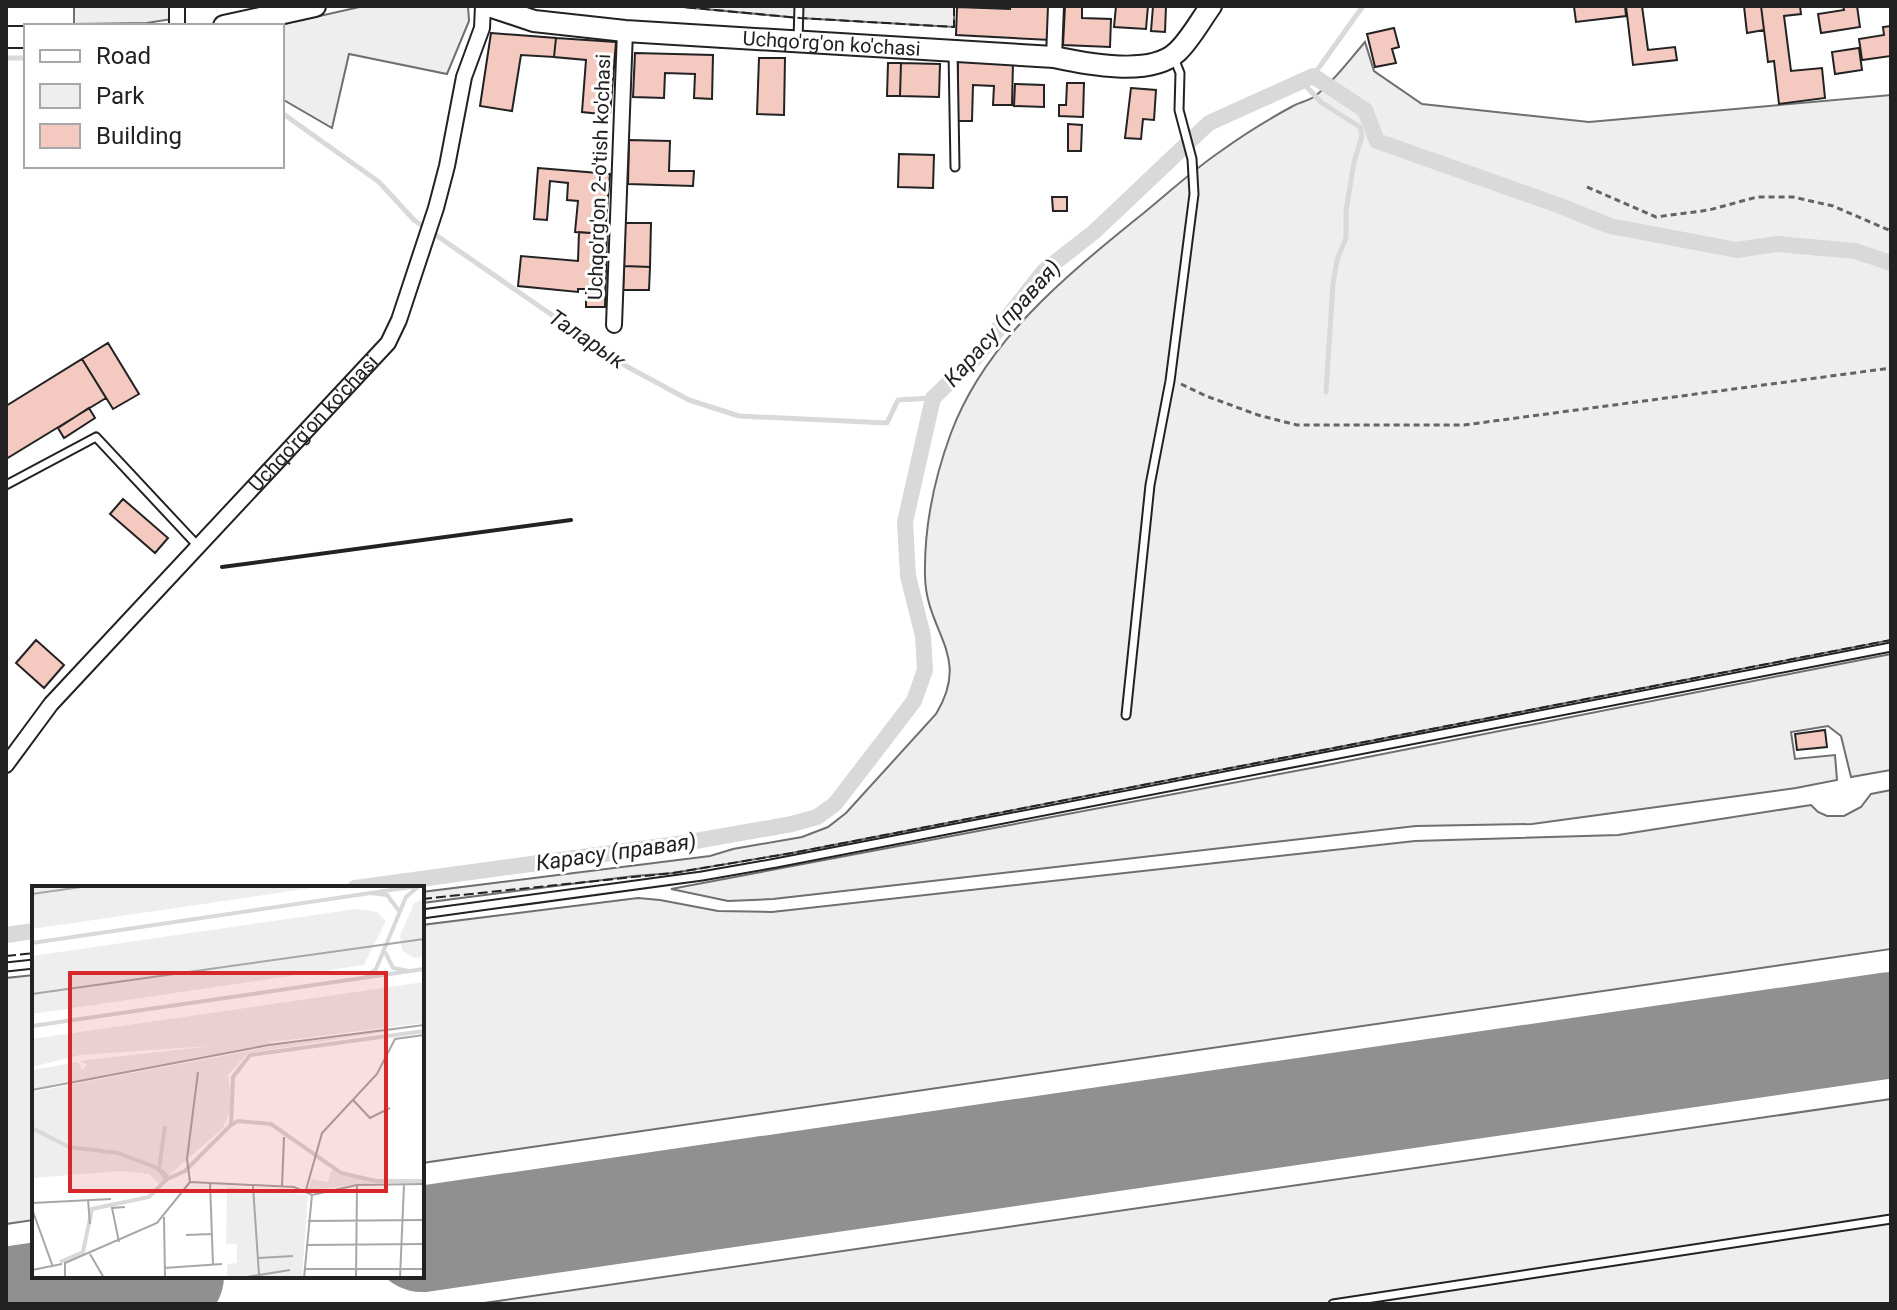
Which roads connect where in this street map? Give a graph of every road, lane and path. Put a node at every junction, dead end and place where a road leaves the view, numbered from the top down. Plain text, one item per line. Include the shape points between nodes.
1 (315, 6) edge
2 (486, 6) edge
3 (799, 6) edge
4 (1056, 6) edge
5 (1211, 6) edge
6 (233, 24) edge
7 (625, 31) junction
8 (798, 40) junction
9 (953, 50) junction
10 (1174, 55) junction
11 (1054, 57) junction
12 (955, 167) dead end
13 (1587, 187) dead end
14 (1891, 231) edge
15 (614, 325) dead end
16 (1891, 368) edge
17 (1170, 381) junction
18 (6, 485) edge
19 (197, 545) junction
20 (1891, 647) edge
21 (1126, 715) dead end
22 (6, 765) edge
23 (424, 914) edge
24 (32, 964) edge
25 (6, 967) edge
26 (1891, 1219) edge
27 (1333, 1304) edge

1 - 6 street
2 - 7 street, Uchqo'rg'on ko'chasi via 534,21
2 - 19 street, Uchqo'rg'on ko'chasi via 464,77 436,208 396,327 382,350
3 - 8 lane
4 - 11 street
5 - 10 street
7 - 8 street, Uchqo'rg'on ko'chasi
7 - 15 street, Uchqo'rg'on 2-o'tish ko'chasi
8 - 9 street, Uchqo'rg'on ko'chasi
9 - 11 street, Uchqo'rg'on ko'chasi
9 - 12 lane
10 - 11 street, Uchqo'rg'on ko'chasi via 1155,63 1114,66
10 - 17 lane via 1194,194
13 - 14 path via 1656,217 1757,197 1793,197 1833,206
16 - 17 path via 1464,425 1297,425
17 - 21 lane via 1150,485
18 - 19 lane via 96,437
19 - 22 street, Uchqo'rg'on ko'chasi via 51,704
20 - 23 lane via 776,863
24 - 25 lane
26 - 27 lane

